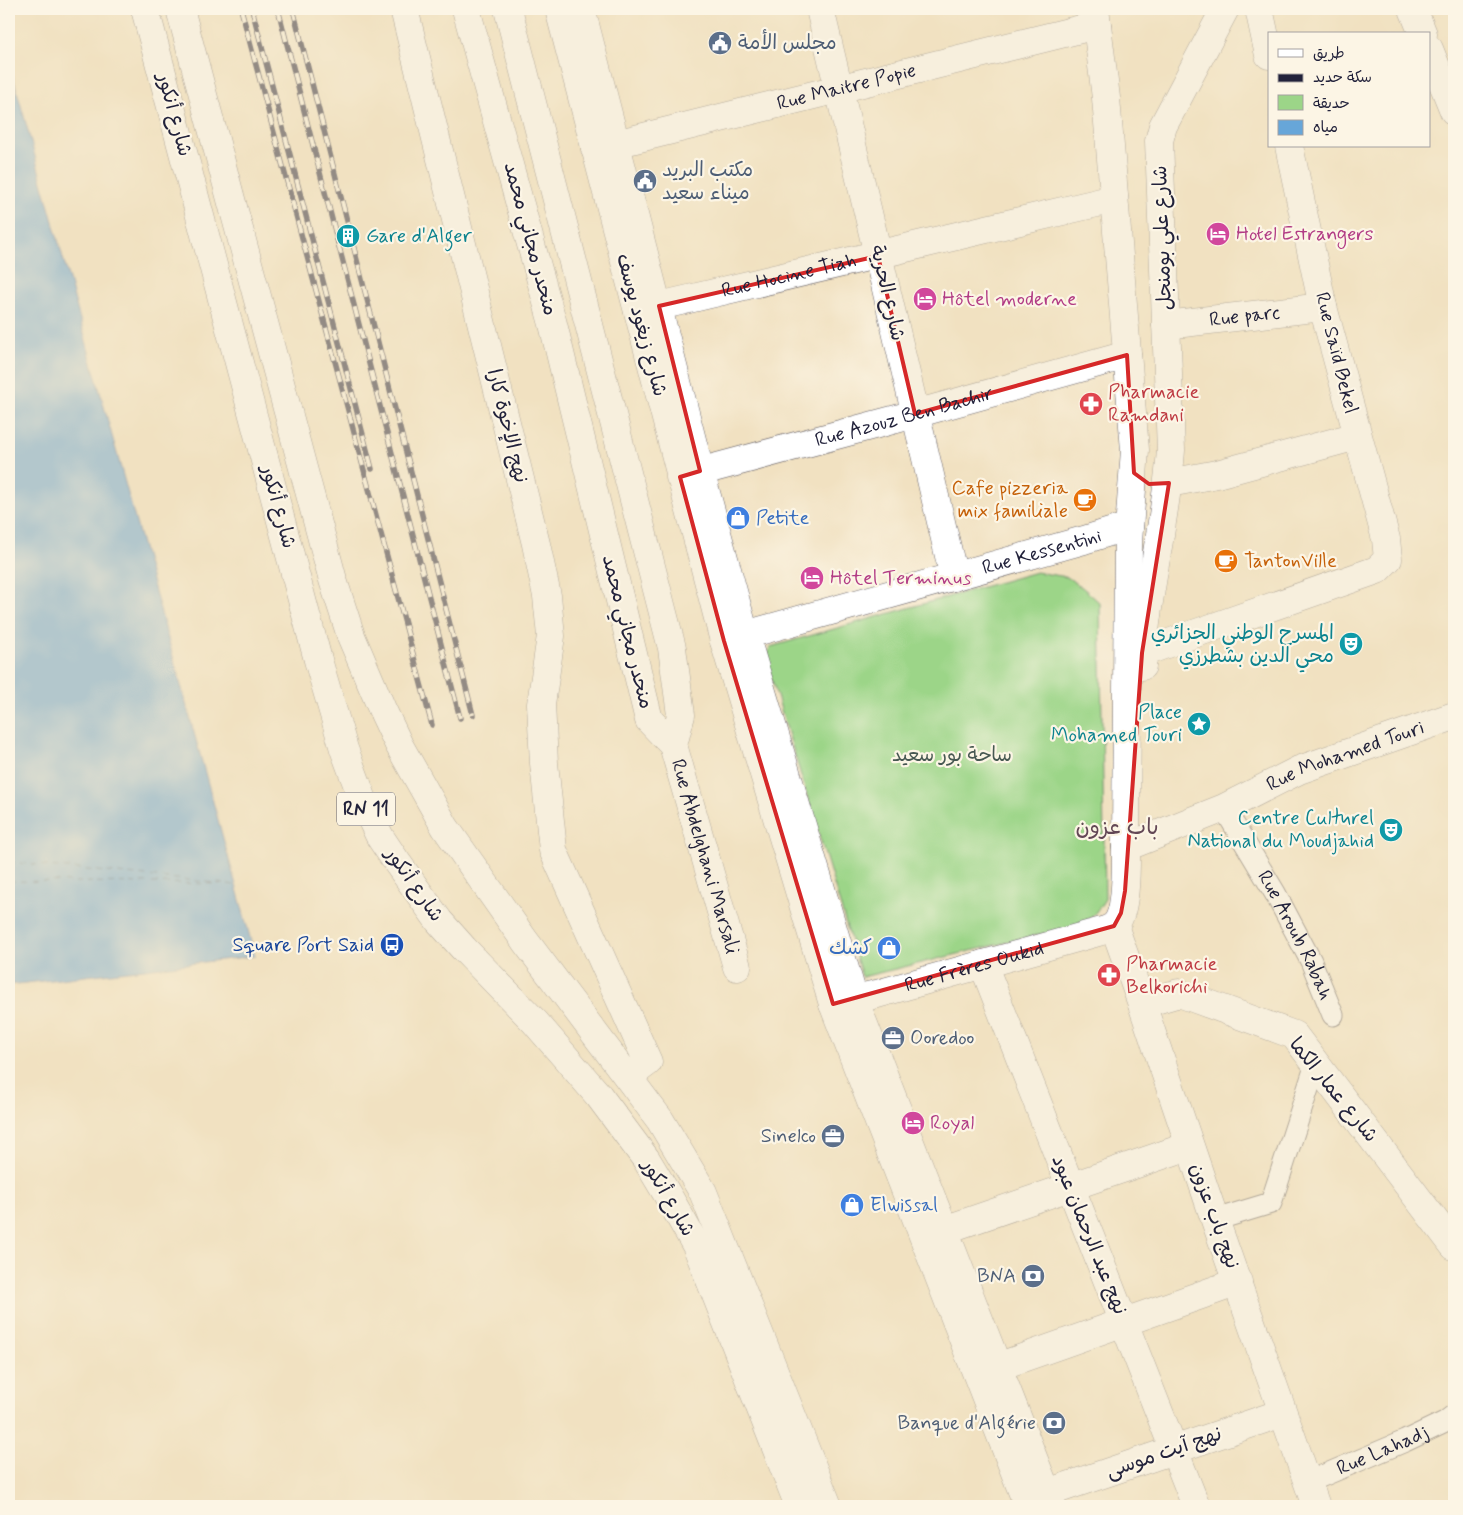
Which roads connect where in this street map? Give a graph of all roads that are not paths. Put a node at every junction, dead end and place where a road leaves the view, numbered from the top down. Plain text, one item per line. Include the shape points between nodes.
1 (145, 9) edge
2 (180, 9) edge
3 (404, 9) edge
4 (466, 9) edge
5 (508, 9) edge
6 (559, 9) edge
7 (581, 9) edge
8 (820, 9) edge
9 (1225, 9) edge
10 (1259, 9) edge
11 (1413, 9) edge
12 (1096, 17) edge
13 (1422, 32) edge
14 (1268, 50) edge
15 (1430, 52) edge
16 (1430, 53) edge
17 (839, 89) junction
18 (1454, 111) edge
19 (1454, 119) edge
20 (606, 146) junction
21 (1289, 148) edge
22 (1114, 199) junction
23 (878, 256) junction
24 (649, 308) junction
25 (1324, 308) junction
26 (1166, 325) junction
27 (1127, 355) junction
28 (915, 414) junction
29 (1358, 436) junction
30 (1134, 473) junction
31 (690, 474) junction
32 (1169, 483) junction
33 (1129, 526) junction
34 (954, 577) junction
35 (735, 638) junction
36 (1142, 653) junction
37 (1454, 716) edge
38 (673, 745) junction
39 (1224, 808) junction
40 (1126, 847) junction
41 (1114, 926) junction
42 (983, 964) junction
43 (737, 967) dead end
44 (843, 1002) junction
45 (1142, 1004) junction
46 (1333, 1015) dead end
47 (1316, 1064) junction
48 (628, 1077) junction
49 (1189, 1146) junction
50 (1070, 1187) junction
51 (1215, 1220) junction
52 (944, 1230) junction
53 (1454, 1246) edge
54 (1238, 1282) junction
55 (1123, 1322) junction
56 (997, 1367) junction
57 (1282, 1413) junction
58 (1454, 1415) edge
59 (1174, 1450) junction
60 (1312, 1494) edge
61 (1042, 1502) edge
62 (798, 1506) edge
63 (828, 1506) edge
64 (1196, 1506) edge

1 - 62 main road, شارع أنكور / RN 11 via 318,660 344,750 366,808 380,837 439,921 560,1049 646,1159 697,1247
2 - 48 main road, شارع أنكور / RN 11 via 333,580 364,668 399,745 445,827 525,941
3 - 48 main road, نهج الإخوة كارا via 547,596 551,636 541,704 553,850 648,1062
4 - 38 main road, منحدر مجاني محمد via 554,324 649,720
5 - 38 main road, منحدر مجاني محمد via 672,648 681,715
6 - 20 main road, شارع زيغود يوسف
7 - 20 main road, شارع زيغود يوسف
8 - 17 main road, شارع الحرية
9 - 26 main road, شارع علي بومنجل via 1158,141
10 - 14 main road
11 - 13 main road
12 - 17 main road, Rue Maitre Popie
12 - 22 main road
15 - 18 main road
16 - 19 main road
17 - 20 main road, Rue Maitre Popie
17 - 23 main road, شارع الحرية
20 - 24 main road, شارع زيغود يوسف
21 - 25 main road, Rue Saïd Bekel
22 - 23 main road, Rue Hocine Tiah
22 - 27 main road
23 - 24 main road, Rue Hocine Tiah
23 - 28 main road, شارع الحرية
24 - 31 main road, شارع زيغود يوسف
25 - 26 main road, Rue parc
25 - 29 main road, Rue Saïd Bekel
26 - 32 main road, شارع علي بومنجل via 1171,415
27 - 28 main road, Rue Azouz Ben Bachir
27 - 30 main road
28 - 31 main road, Rue Azouz Ben Bachir
28 - 34 main road, شارع الحرية
29 - 32 main road via 1217,474
29 - 36 main road, Rue Saïd Bekel via 1386,539 1388,559 1377,570
30 - 32 main road via 1149,484
30 - 33 main road
31 - 35 main road, شارع زيغود يوسف
32 - 36 main road, شارع علي بومنجل
33 - 34 main road, Rue Kessentini
33 - 40 main road
34 - 35 main road, Rue Kessentini
35 - 44 main road, شارع زيغود يوسف
36 - 40 main road, شارع علي بومنجل via 1133,798
37 - 39 main road, Rue Mohamed Touri via 1299,770
38 - 43 main road, Rue Abdelghani Marsali
39 - 40 main road, Rue Mohamed Touri
39 - 46 street, Rue Aroub Rabah via 1289,918
40 - 41 main road via 1125,891 1121,913
41 - 42 main road, Rue Frères Oukid
41 - 45 main road, نهج باب عزون
42 - 44 main road, Rue Frères Oukid
42 - 50 main road, نهج عبد الرحمان عبود
44 - 52 main road
44 - 61 main road
45 - 47 main road, شارع عمار الكما via 1179,993 1294,1035
45 - 49 main road, نهج باب عزون
47 - 51 street via 1271,1203
47 - 53 main road, شارع عمار الكما
48 - 63 main road, شارع أنكور / RN 11 via 673,1140 703,1192
49 - 50 main road
49 - 51 main road, نهج باب عزون
50 - 52 main road
50 - 55 main road, نهج عبد الرحمان عبود
51 - 54 main road, نهج باب عزون
52 - 56 main road
54 - 55 main road
54 - 57 main road, نهج باب عزون
55 - 56 main road
55 - 59 main road, نهج عبد الرحمان عبود
56 - 61 main road
57 - 59 main road, نهج آيت موسى
57 - 60 main road, نهج باب عزون
58 - 60 street, Rue Lahadj
59 - 61 main road, نهج آيت موسى
59 - 64 main road, نهج عبد الرحمان عبود

